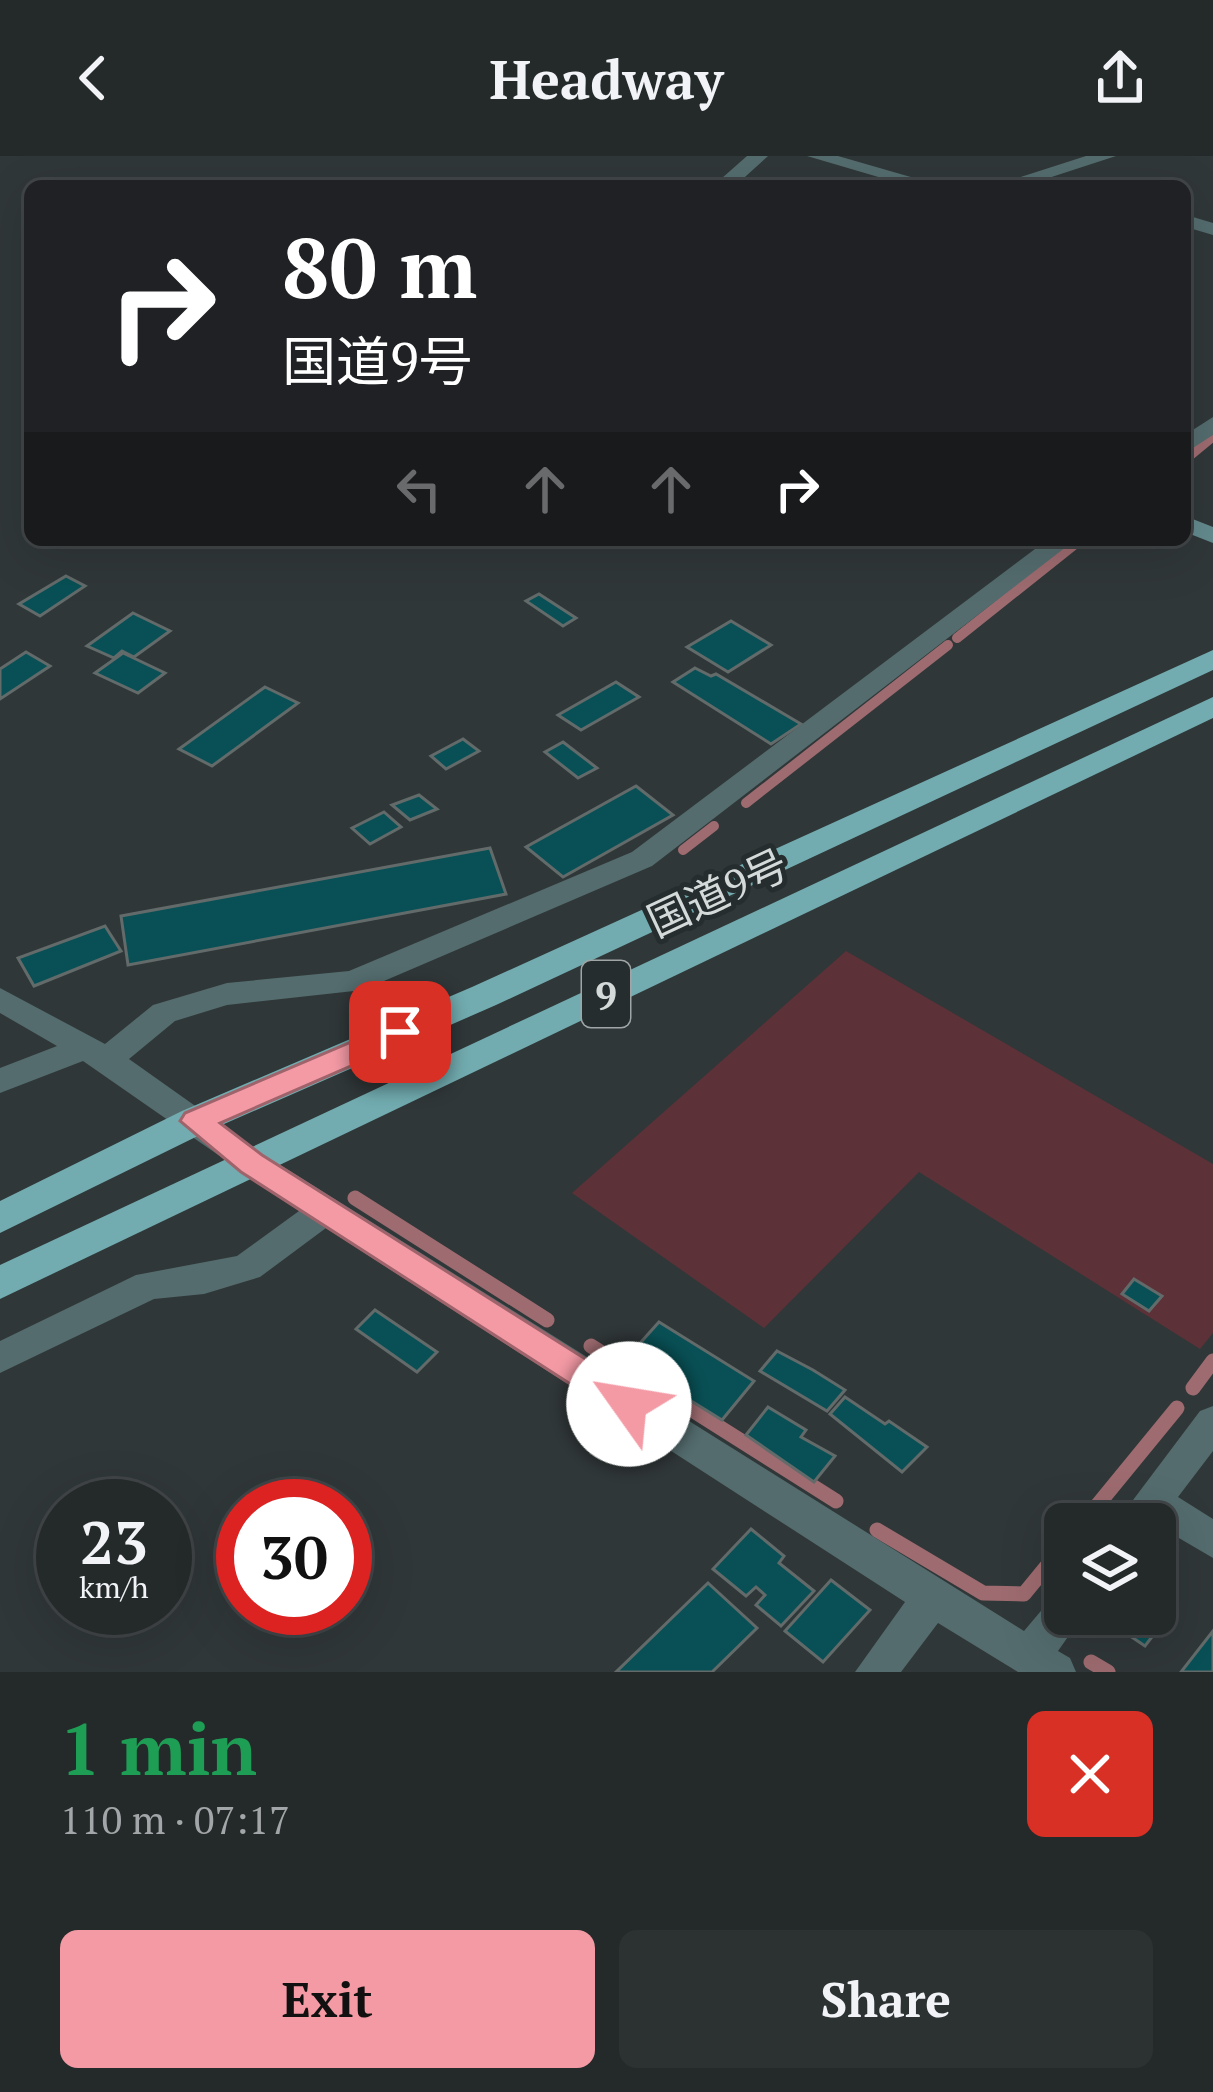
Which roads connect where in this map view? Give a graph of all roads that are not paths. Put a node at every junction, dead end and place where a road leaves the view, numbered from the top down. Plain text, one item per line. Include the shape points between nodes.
1 (759, 156) edge
2 (803, 156) edge
3 (1107, 156) edge
4 (824, 159) edge
5 (730, 180) edge
6 (908, 180) edge
7 (1024, 180) edge
8 (1055, 546) edge
9 (1213, 659) edge
10 (1213, 706) edge
11 (0, 999) edge
12 (96, 1054) junction
13 (0, 1081) edge
14 (195, 1121) junction
15 (251, 1163) junction
16 (325, 1210) junction
17 (0, 1218) edge
18 (0, 1283) edge
19 (0, 1358) edge
20 (1213, 1422) edge
21 (1150, 1503) edge
22 (1176, 1525) edge
23 (1213, 1540) edge
24 (933, 1598) junction
25 (1055, 1635) edge
26 (1042, 1664) edge
27 (876, 1672) edge

1 - 5 street
2 - 4 street
3 - 7 street
4 - 6 street
8 - 12 street via 642,859 352,982 227,994 164,1013
9 - 14 highway, 国道9号 / 9
10 - 15 highway, 国道9号 / 9
11 - 12 street
12 - 13 street
12 - 14 street
14 - 15 street
14 - 17 highway, 国道9号 / 9
15 - 16 street
15 - 18 highway, 国道9号 / 9
16 - 19 street via 248,1268 149,1285
16 - 24 street
20 - 21 street
22 - 23 street
24 - 26 street
24 - 27 street
25 - 26 street

